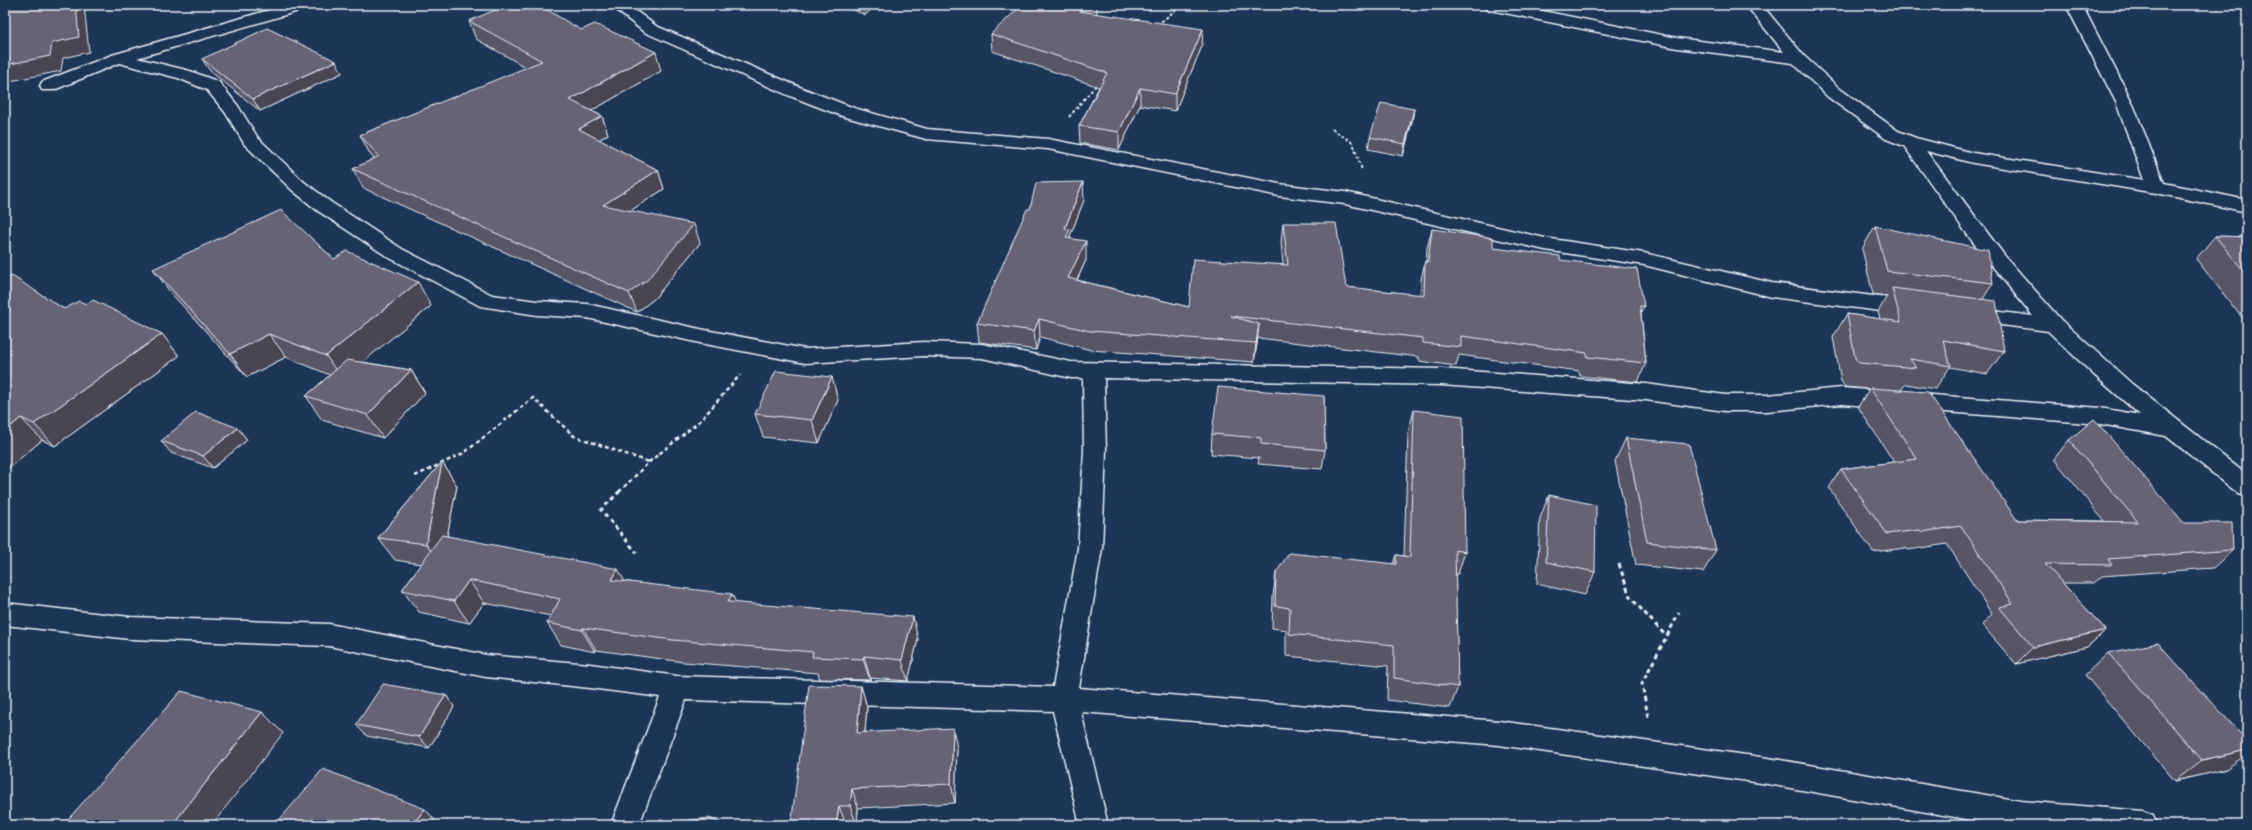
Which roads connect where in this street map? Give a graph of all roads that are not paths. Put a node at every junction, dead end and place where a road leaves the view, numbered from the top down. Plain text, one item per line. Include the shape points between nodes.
1 (304, 5) edge
2 (618, 5) edge
3 (1490, 5) edge
4 (1754, 5) edge
5 (2074, 5) edge
6 (118, 58) junction
7 (1798, 59) junction
8 (48, 86) dead end
9 (1910, 142) junction
10 (2156, 187) junction
11 (2247, 206) edge
12 (1929, 310) edge
13 (1952, 313) edge
14 (2055, 325) junction
15 (1093, 370) junction
16 (2173, 429) junction
17 (2247, 488) edge
18 (5, 614) edge
19 (677, 688) junction
20 (1064, 699) junction
21 (625, 825) edge
22 (1094, 825) edge
23 (2143, 825) edge

1 - 6 street
2 - 12 street via 650,29 796,92 848,112 926,134 1048,144 1279,190 1367,203 1545,244 1644,259 1772,290
3 - 7 street via 1677,42
4 - 7 street
5 - 10 street via 2124,102
6 - 8 street
6 - 15 street via 184,74 213,86 251,141 298,186 395,253 487,301 587,311 805,356 924,349 982,352 1071,370
7 - 9 street via 1846,103 1892,135
9 - 10 street via 1973,158
9 - 14 street via 1993,254
10 - 11 street
13 - 14 street
14 - 16 street
15 - 16 street via 1441,377 1646,392 1725,403 1767,403 1842,396 2100,416
15 - 20 street via 1095,451 1090,548
16 - 17 street
18 - 19 street via 130,628 329,635 486,666
19 - 20 street
19 - 21 street
20 - 22 street
20 - 23 street via 1499,733 1768,771 2021,815

